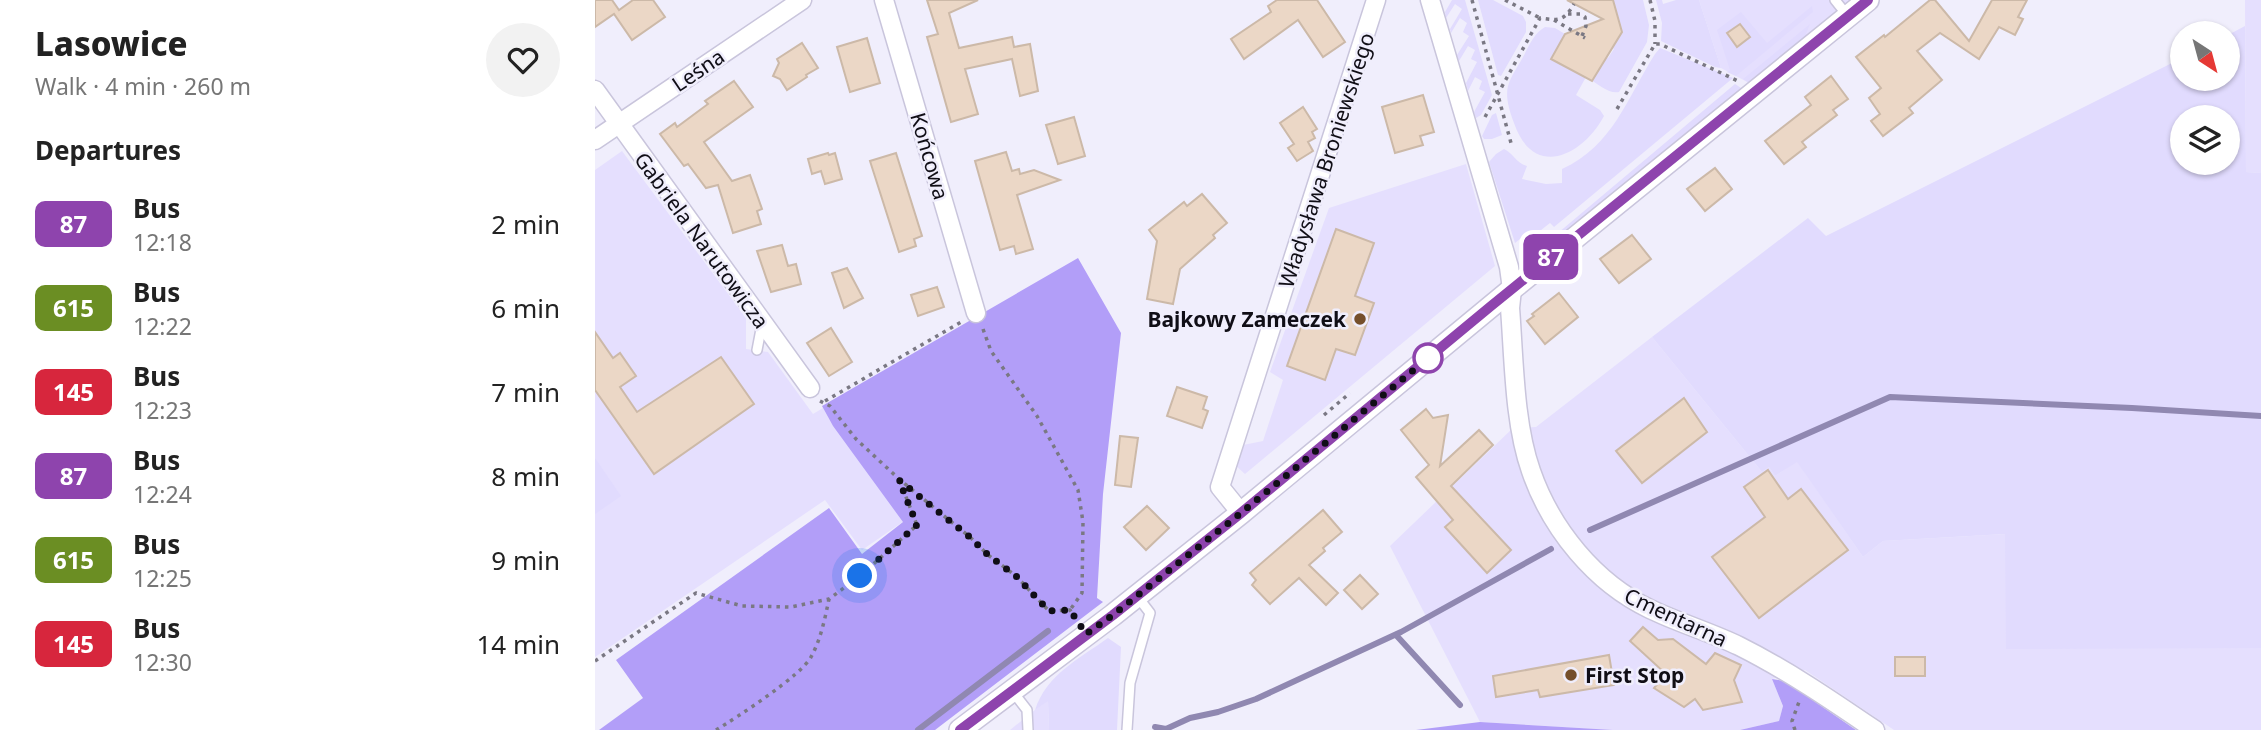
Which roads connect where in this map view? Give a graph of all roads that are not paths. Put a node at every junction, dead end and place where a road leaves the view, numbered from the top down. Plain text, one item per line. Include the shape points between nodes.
1 (801, 0) edge
2 (884, 0) edge
3 (1377, 0) edge
4 (1430, 0) edge
5 (1868, 0) edge
6 (1842, 8) edge
7 (595, 90) edge
8 (619, 124) junction
9 (595, 140) edge
10 (1512, 289) junction
11 (976, 313) road end
12 (762, 322) junction
13 (757, 350) dead end
14 (810, 388) road end
15 (1241, 513) junction
16 (1137, 596) junction
17 (1011, 690) junction
18 (960, 730) edge
19 (1028, 730) edge
20 (1127, 730) edge
21 (1875, 730) edge

1 - 8 street, Leśna
2 - 11 street, Końcowa
3 - 15 street, Władysława Broniewskiego via 1220,487
4 - 10 street via 1506,255
5 - 6 street
6 - 10 street
7 - 8 street, Gabriela Narutowicza
8 - 9 street, Leśna
8 - 12 street, Gabriela Narutowicza
10 - 15 street
10 - 21 street, Cmentarna via 1521,438 1545,504 1586,563 1610,586 1738,646
12 - 13 lane
12 - 14 street, Gabriela Narutowicza
15 - 16 street
16 - 17 street
16 - 20 lane via 1150,613 1130,683
17 - 18 street
17 - 19 lane via 1027,710

